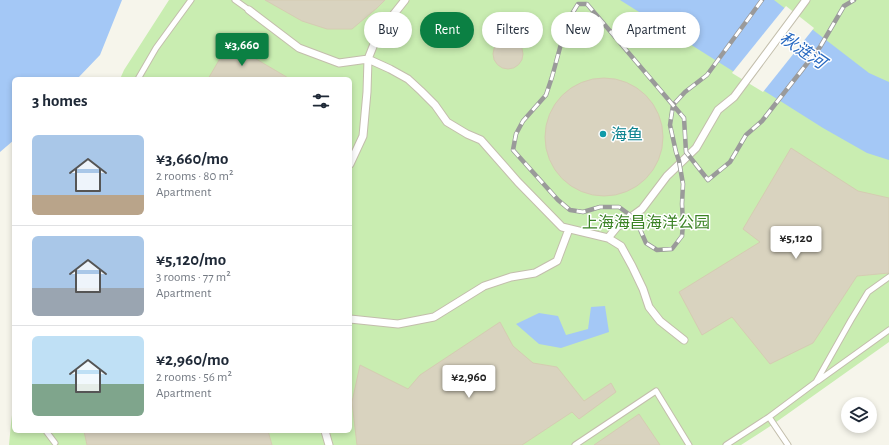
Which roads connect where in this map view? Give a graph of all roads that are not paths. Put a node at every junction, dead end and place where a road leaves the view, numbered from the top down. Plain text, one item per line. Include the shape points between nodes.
1 (191, 0) edge
2 (236, 0) edge
3 (405, 0) edge
4 (806, 0) edge
5 (249, 10) joint
6 (368, 59) junction
7 (139, 77) edge
8 (352, 160) edge
9 (569, 229) junction
10 (608, 238) junction
11 (889, 278) edge
12 (352, 319) edge
13 (889, 330) edge
14 (684, 340) dead end
15 (816, 382) junction
16 (768, 417) junction
17 (48, 433) edge
18 (325, 433) edge
19 (55, 443) dead end
20 (328, 445) edge
21 (575, 445) edge
22 (689, 445) edge
23 (726, 445) edge
24 (788, 445) edge

1 - 7 lane via 156,48
2 - 5 lane
3 - 6 street via 378,34
4 - 10 street via 734,97 718,110 696,148 667,176 642,210 618,227
5 - 6 street via 299,48 339,63
6 - 8 street via 368,92 363,136
6 - 9 street via 408,79 447,122 482,140 541,206 562,227
9 - 10 street
9 - 12 street via 557,261 535,273 511,277 484,286 434,317 398,324
10 - 14 street via 621,246 643,289 649,308
11 - 15 lane via 868,292
13 - 15 lane
15 - 16 lane
16 - 23 lane
16 - 24 lane
17 - 19 lane
18 - 20 street
21 - 22 lane via 656,392

